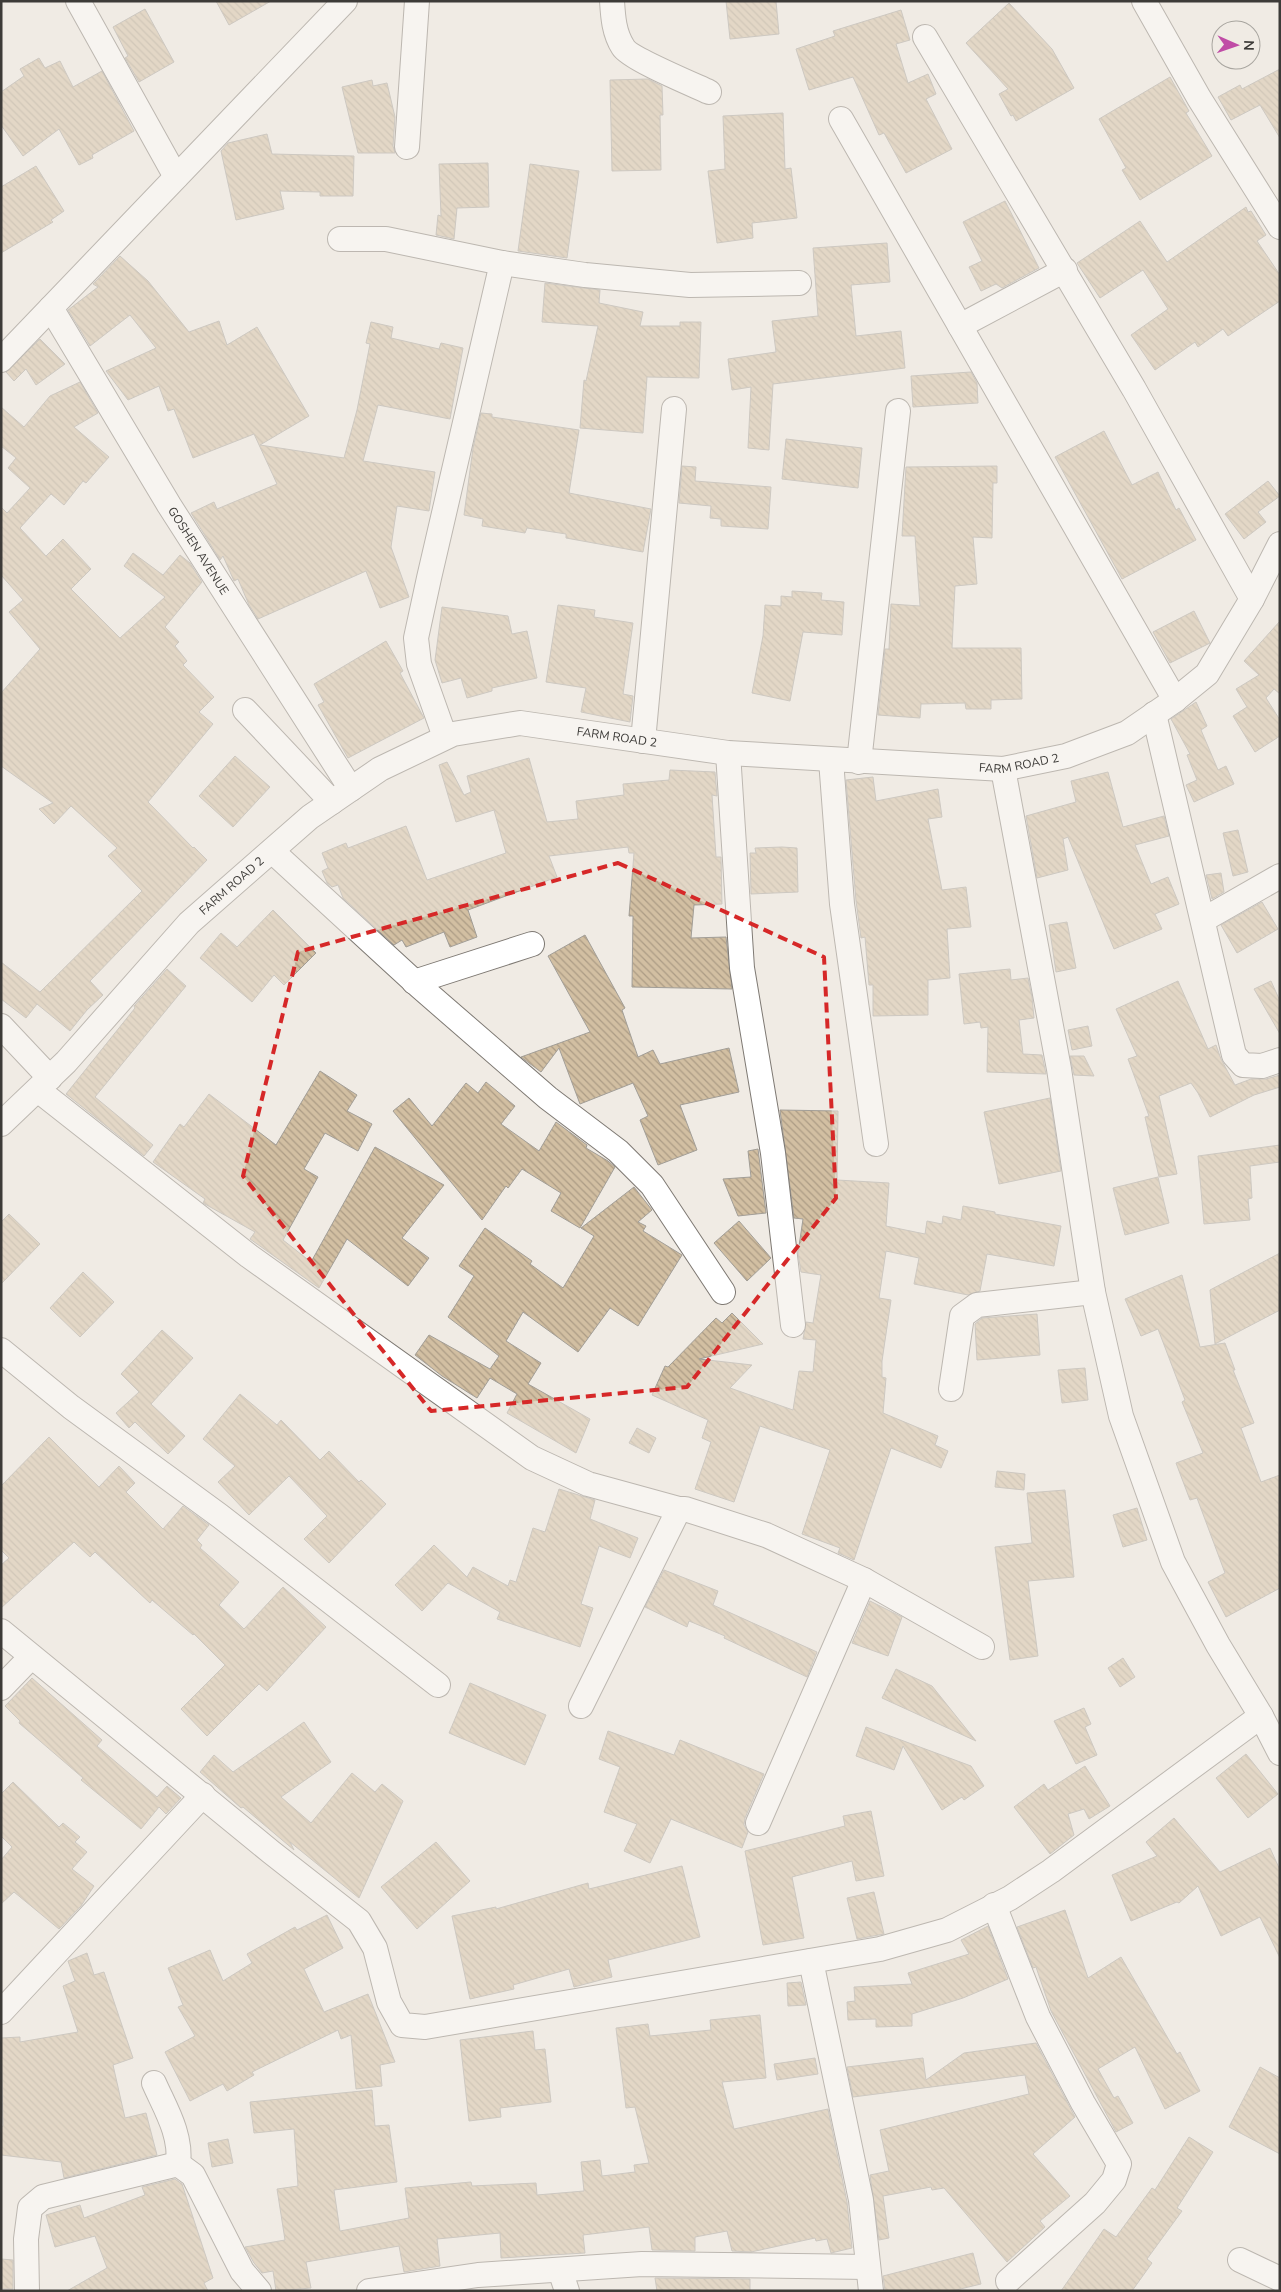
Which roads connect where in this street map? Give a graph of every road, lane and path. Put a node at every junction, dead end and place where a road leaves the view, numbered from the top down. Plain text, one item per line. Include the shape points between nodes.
1 (78, 1) edge
2 (345, 1) edge
3 (417, 1) edge
4 (612, 1) edge
5 (1144, 1) edge
6 (925, 37) dead end
7 (709, 92) dead end
8 (841, 119) dead end
9 (407, 147) dead end
10 (176, 177) junction
11 (1280, 227) edge
12 (340, 239) dead end
13 (502, 263) junction
14 (1065, 270) junction
15 (799, 283) dead end
16 (51, 308) junction
17 (960, 326) junction
18 (1, 360) edge
19 (674, 409) dead end
20 (898, 411) dead end
21 (1280, 544) edge
22 (1252, 599) junction
23 (1174, 700) junction
24 (244, 710) dead end
25 (1154, 714) junction
26 (445, 737) junction
27 (643, 741) junction
28 (728, 753) junction
29 (831, 760) junction
30 (859, 762) junction
31 (1003, 769) junction
32 (341, 796) junction
33 (272, 851) junction
34 (1280, 876) edge
35 (1202, 920) junction
36 (532, 944) dead end
37 (414, 982) junction
38 (1, 1026) edge
39 (1280, 1060) edge
40 (44, 1084) junction
41 (1, 1124) edge
42 (876, 1144) dead end
43 (723, 1292) dead end
44 (1093, 1292) junction
45 (793, 1325) dead end
46 (1, 1350) edge
47 (951, 1390) dead end
48 (679, 1510) junction
49 (864, 1580) junction
50 (1, 1631) edge
51 (982, 1647) dead end
52 (31, 1657) junction
53 (438, 1685) dead end
54 (1, 1688) edge
55 (581, 1706) dead end
56 (1261, 1716) junction
57 (1280, 1753) edge
58 (203, 1795) junction
59 (758, 1824) dead end
60 (994, 1905) junction
61 (811, 1961) junction
62 (1, 2012) edge
63 (154, 2083) dead end
64 (178, 2164) junction
65 (1240, 2260) dead end
66 (868, 2266) junction
67 (1280, 2279) edge
68 (563, 2280) edge
69 (1008, 2281) dead end
70 (26, 2291) edge
71 (260, 2291) edge
72 (369, 2291) edge
73 (871, 2291) edge

1 - 10 street
2 - 10 street
3 - 9 street
4 - 7 street via 613,20 623,48
5 - 11 street via 1199,98
6 - 14 street
8 - 17 street
10 - 16 street
12 - 13 street via 386,239
13 - 15 street via 690,285
13 - 26 street via 416,638 419,664
14 - 17 street
14 - 22 street
16 - 18 street
16 - 32 street, GOSHEN AVENUE
17 - 23 street
19 - 27 street
20 - 30 street
21 - 22 street, FARM ROAD 2
22 - 23 street, FARM ROAD 2 via 1207,674
23 - 25 street, FARM ROAD 2
24 - 32 street
25 - 31 street, FARM ROAD 2 via 1127,733 1066,756
25 - 35 street
26 - 27 street, FARM ROAD 2 via 520,723
26 - 32 street, FARM ROAD 2 via 380,769
27 - 28 street, FARM ROAD 2
28 - 29 street, FARM ROAD 2
28 - 45 street via 742,968 772,1153
29 - 30 street, FARM ROAD 2
29 - 42 street via 842,904
30 - 31 street, FARM ROAD 2
31 - 44 street via 1059,1069
32 - 33 street, FARM ROAD 2 via 310,817
33 - 37 street
33 - 40 street, FARM ROAD 2 via 189,923
34 - 35 street
35 - 39 street via 1234,1055 1243,1064 1262,1066
36 - 37 street
37 - 43 street via 548,1098 618,1151 646,1178
38 - 40 street
40 - 41 street, FARM ROAD 2
40 - 48 street via 249,1256 532,1458 588,1484
44 - 47 street via 977,1305 962,1316
44 - 56 street via 1121,1416 1173,1562
46 - 53 street via 71,1407 220,1516
48 - 49 street via 685,1509 766,1535
48 - 55 street
49 - 51 street
49 - 59 street
50 - 52 street
52 - 54 street
52 - 58 street
56 - 57 street
56 - 60 street via 1051,1871
58 - 61 street via 359,1921 375,1948 389,2002 402,2025 425,2027
58 - 62 street
60 - 61 street via 947,1930 880,1949
60 - 69 street via 1038,2018 1119,2164 1114,2180 1095,2203
61 - 66 street via 861,2200
63 - 64 street via 177,2138
64 - 70 street via 43,2197 30,2208 26,2239
64 - 71 street via 193,2175 242,2271
65 - 67 street
66 - 68 street via 642,2264
66 - 73 street
68 - 72 street via 478,2276

